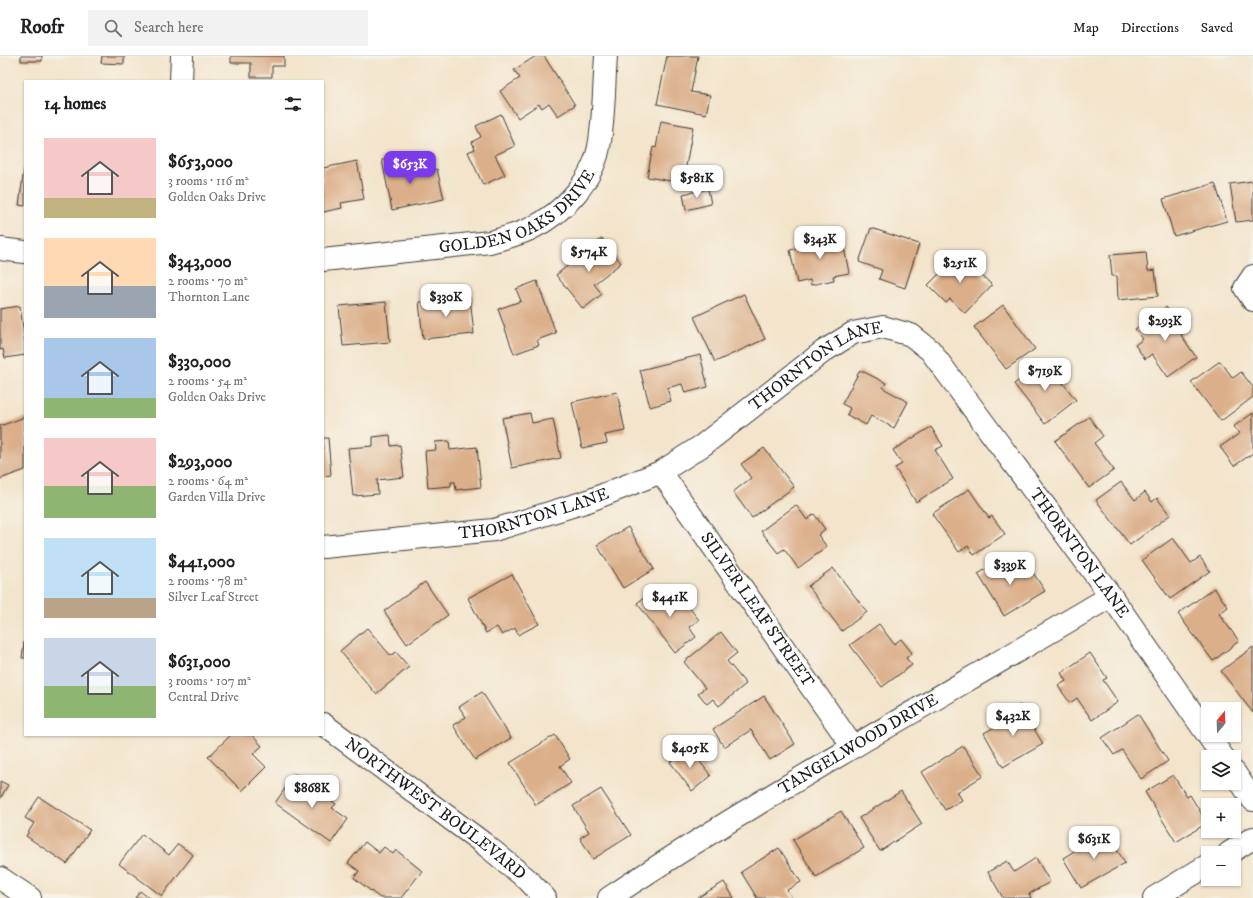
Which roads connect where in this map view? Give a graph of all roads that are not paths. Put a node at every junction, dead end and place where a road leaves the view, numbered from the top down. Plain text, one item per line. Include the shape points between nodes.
1 (182, 56) edge
2 (606, 56) edge
3 (181, 80) edge
4 (0, 249) edge
5 (24, 252) edge
6 (324, 260) edge
7 (661, 472) junction
8 (324, 547) edge
9 (1111, 596) junction
10 (324, 725) edge
11 (853, 747) junction
12 (1218, 750) edge
13 (1241, 782) edge
14 (1253, 800) edge
15 (1253, 838) edge
16 (1240, 846) edge
17 (1201, 869) edge
18 (0, 878) edge
19 (30, 898) edge
20 (545, 898) edge
21 (609, 898) edge
22 (1154, 898) edge

1 - 3 street
2 - 6 street, GOLDEN OAKS DRIVE via 600,142 594,165 568,203 551,216 532,228 490,242
4 - 5 street
7 - 8 street, THORNTON LANE via 588,501 494,530
7 - 9 street, THORNTON LANE via 702,444 824,350 853,333 883,327 911,335 930,350
7 - 11 street, SILVER LEAF STREET
9 - 11 street, TANGELWOOD DRIVE
9 - 12 street, THORNTON LANE
10 - 20 street, NORTHWEST BOULEVARD via 483,843 528,880
11 - 21 street, TANGELWOOD DRIVE via 677,853
13 - 14 street
15 - 16 street
17 - 22 street
18 - 19 street

